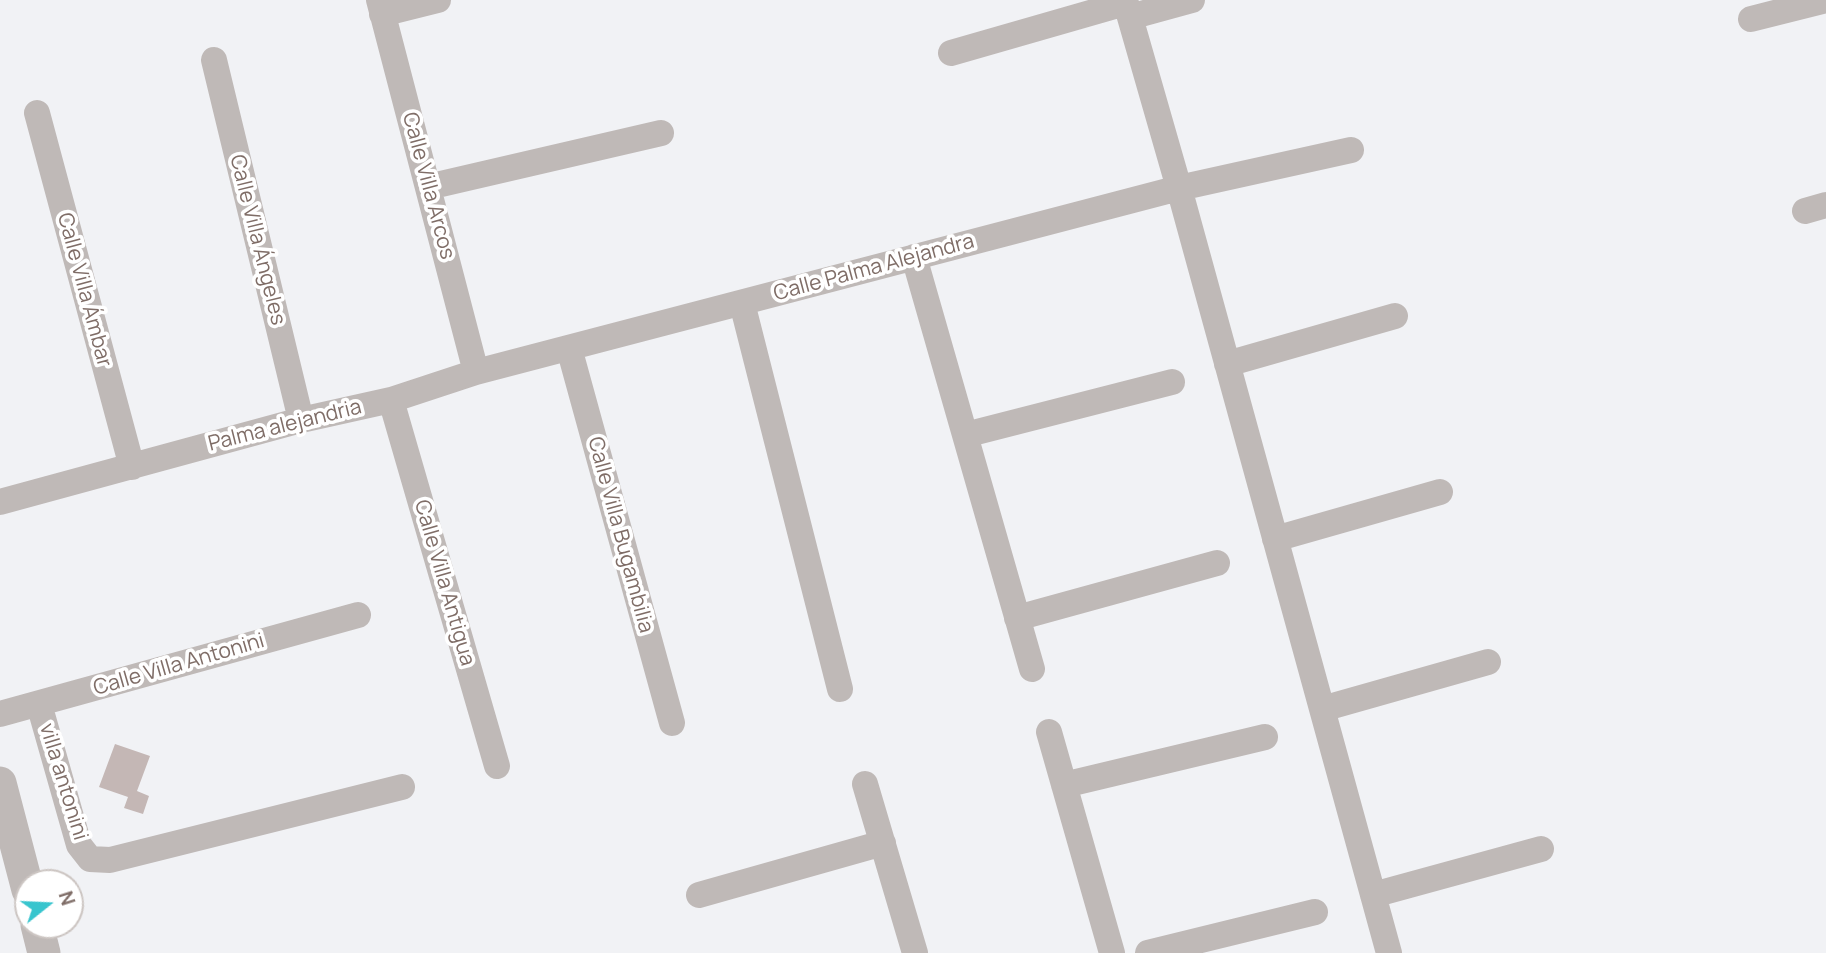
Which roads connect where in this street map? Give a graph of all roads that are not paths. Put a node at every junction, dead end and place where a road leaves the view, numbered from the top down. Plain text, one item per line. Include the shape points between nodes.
1 (438, 0) edge
2 (1192, 0) edge
3 (1826, 0) edge
4 (381, 7) edge
5 (1127, 7) edge
6 (1751, 19) dead end
7 (951, 52) dead end
8 (214, 60) dead end
9 (37, 113) dead end
10 (661, 133) dead end
11 (1351, 150) dead end
12 (428, 187) junction
13 (1179, 188) junction
14 (914, 257) junction
15 (742, 303) junction
16 (1395, 316) dead end
17 (569, 348) junction
18 (1227, 364) junction
19 (476, 372) junction
20 (1172, 383) dead end
21 (391, 400) junction
22 (301, 420) junction
23 (965, 436) junction
24 (132, 467) junction
25 (1440, 492) dead end
26 (0, 502) edge
27 (1275, 539) junction
28 (1217, 563) dead end
29 (358, 615) dead end
30 (1017, 618) junction
31 (1488, 662) dead end
32 (1031, 669) dead end
33 (840, 689) dead end
34 (39, 704) junction
35 (1322, 709) junction
36 (0, 714) edge
37 (672, 723) dead end
38 (1049, 732) dead end
39 (1265, 737) dead end
40 (498, 766) dead end
41 (0, 783) edge
42 (865, 784) dead end
43 (1064, 785) junction
44 (402, 787) dead end
45 (883, 843) junction
46 (1541, 849) dead end
47 (23, 869) edge
48 (699, 895) dead end
49 (1373, 895) junction
50 (1315, 912) dead end
51 (915, 953) edge
52 (1112, 953) edge
53 (1148, 953) edge
54 (1389, 953) edge

1 - 4 street
2 - 5 street
3 - 6 street
4 - 12 street, Calle Villa Arcos
5 - 7 street
5 - 13 street
8 - 22 street, Calle Villa Ángeles
9 - 24 street, Calle Villa Ámbar
10 - 12 street
11 - 13 street, Calle Palma Alejandra
12 - 19 street, Calle Villa Arcos
13 - 14 street, Calle Palma Alejandra
13 - 18 street
14 - 15 street, Calle Palma Alejandra
14 - 23 street
15 - 17 street, Calle Palma Alejandra
15 - 33 street
16 - 18 street
17 - 19 street, Palma alejandria
17 - 37 street, Calle Villa Bugambilia
18 - 27 street
19 - 21 street, Palma alejandria
20 - 23 street
21 - 22 street, Palma alejandria
21 - 40 street, Calle Villa Antigua
22 - 24 street, Palma alejandria
23 - 30 street
24 - 26 street, Palma alejandria
25 - 27 street
27 - 35 street
28 - 30 street
29 - 34 street, Calle Villa Antonini
30 - 32 street
31 - 35 street
34 - 36 street, Calle Villa Antonini
34 - 44 street, villa antonini via 79,845 90,859 110,860
35 - 49 street
38 - 43 street
39 - 43 street
41 - 47 street
42 - 45 street
43 - 52 street
45 - 48 street
45 - 51 street
46 - 49 street
49 - 54 street
50 - 53 street

